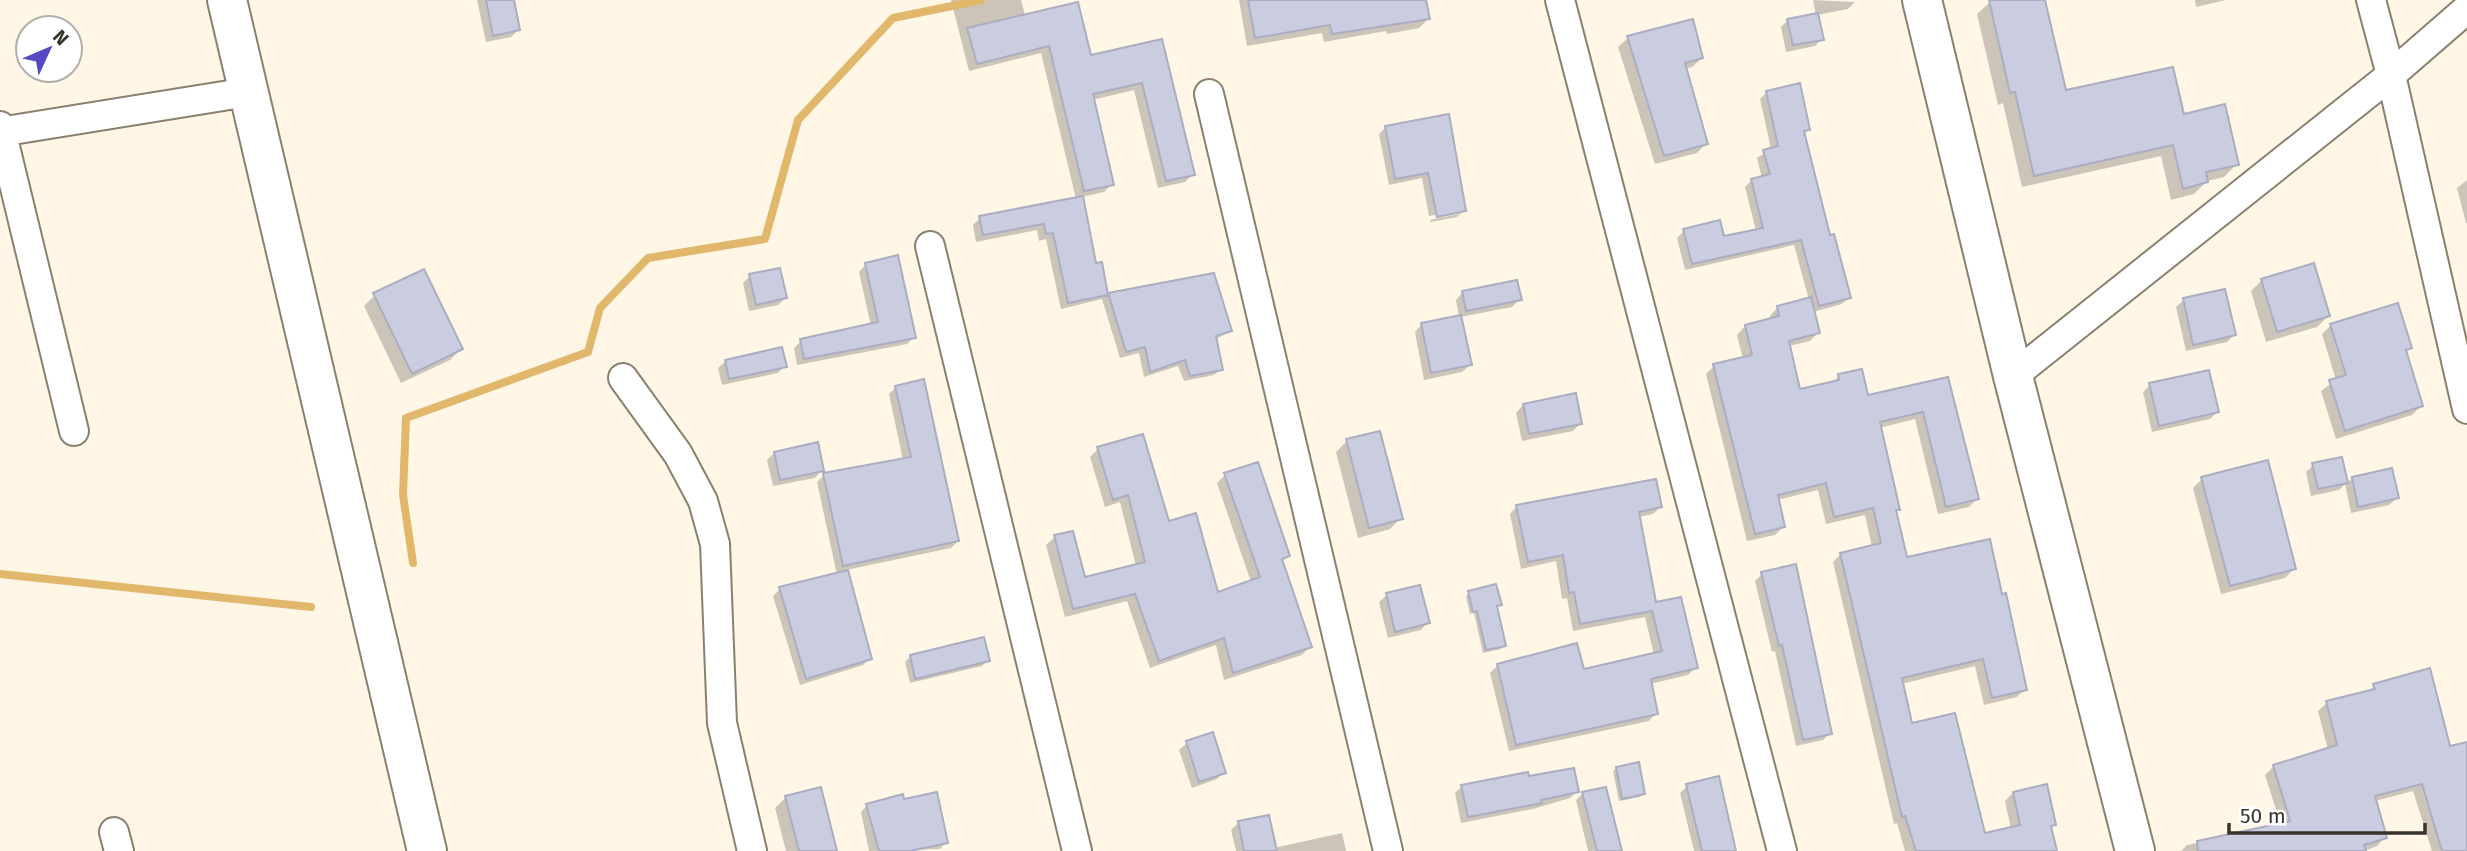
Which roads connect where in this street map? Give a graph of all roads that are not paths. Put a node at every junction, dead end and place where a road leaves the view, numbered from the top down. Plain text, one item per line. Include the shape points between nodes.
1 (227, 0) edge
2 (1560, 0) edge
3 (1922, 0) edge
4 (2371, 0) edge
5 (2467, 9) edge
6 (2391, 75) junction
7 (248, 92) junction
8 (1209, 94) dead end
9 (0, 130) edge
10 (930, 246) dead end
11 (2013, 376) junction
12 (623, 378) dead end
13 (2467, 409) edge
14 (74, 431) dead end
15 (427, 851) edge
16 (752, 851) edge
17 (1077, 851) edge
18 (1388, 851) edge
19 (1782, 851) edge
20 (2135, 851) edge

1 - 7 street
2 - 19 street
3 - 11 street
4 - 6 street
5 - 6 street
6 - 11 street
6 - 13 street
7 - 9 street
7 - 15 street
8 - 18 street
9 - 14 street
10 - 17 street
11 - 20 street
12 - 16 street via 678,454 703,501 715,544 722,723

